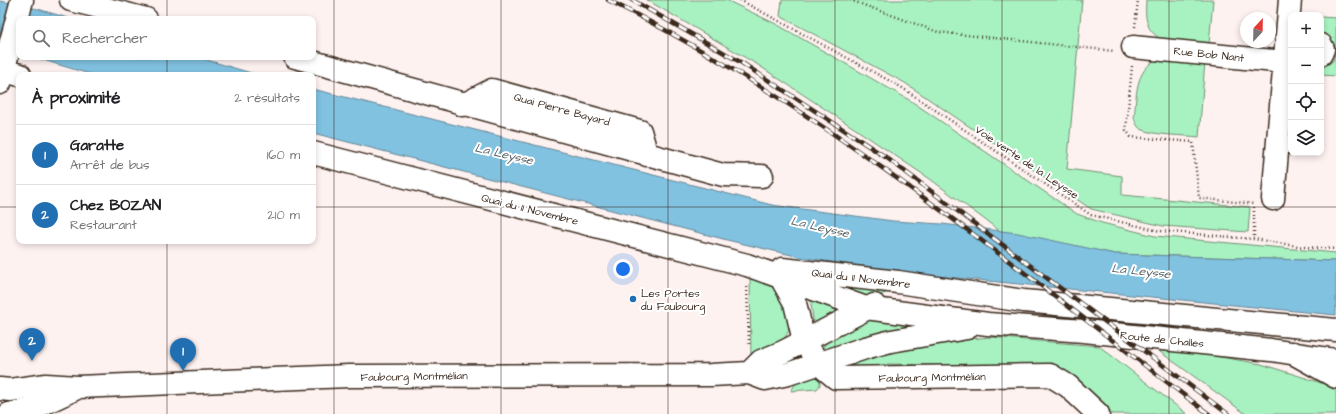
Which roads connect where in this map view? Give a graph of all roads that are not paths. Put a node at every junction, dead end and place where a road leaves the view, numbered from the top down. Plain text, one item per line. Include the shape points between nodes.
1 (71, 0) edge
2 (22, 1) edge
3 (19, 16) edge
4 (134, 16) edge
5 (16, 27) edge
6 (1288, 41) edge
7 (1134, 44) road end
8 (1287, 54) edge
9 (306, 60) edge
10 (6, 71) edge
11 (316, 153) edge
12 (762, 176) dead end
13 (1263, 201) road end
14 (747, 265) junction
15 (781, 278) junction
16 (975, 295) junction
17 (866, 308) junction
18 (988, 324) junction
19 (1336, 330) edge
20 (804, 341) junction
21 (1293, 353) junction
22 (1336, 360) edge
23 (819, 364) junction
24 (749, 373) junction
25 (1336, 377) edge
26 (78, 387) junction
27 (0, 389) edge
28 (0, 393) edge
29 (9, 414) edge
30 (1098, 414) edge

1 - 4 main road
2 - 3 main road
5 - 10 main road
6 - 8 main road
7 - 8 main road, Rue Bob Nant
8 - 13 main road
9 - 12 main road, Quai Pierre Bayard via 723,175
11 - 14 main road, Quai du 11 Novembre
14 - 15 main road, Quai du 11 Novembre
14 - 16 main road, Quai du 11 Novembre via 898,282
15 - 17 main road, Quai du 11 Novembre
15 - 20 main road, Faubourg Montmélian via 795,303
16 - 17 main road, Quai du 11 Novembre via 914,296 880,302
16 - 19 main road, Quai du 11 Novembre
17 - 18 main road, Quai du 11 Novembre
17 - 20 main road
18 - 21 main road, Route de Challes via 1084,331
18 - 23 main road, Faubourg Montmélian via 891,341
20 - 23 main road, Faubourg Montmélian
20 - 24 main road via 761,361
21 - 22 main road, Route de Challes
21 - 25 main road
23 - 24 main road, Faubourg Montmélian via 765,379
23 - 30 main road, Faubourg Montmélian via 836,378 1050,376 1068,386
24 - 26 main road, Faubourg Montmélian via 356,376
26 - 27 main road, Faubourg Montmélian via 46,384 10,390
26 - 29 main road, Faubourg Montmélian via 32,409
28 - 29 main road via 7,404

